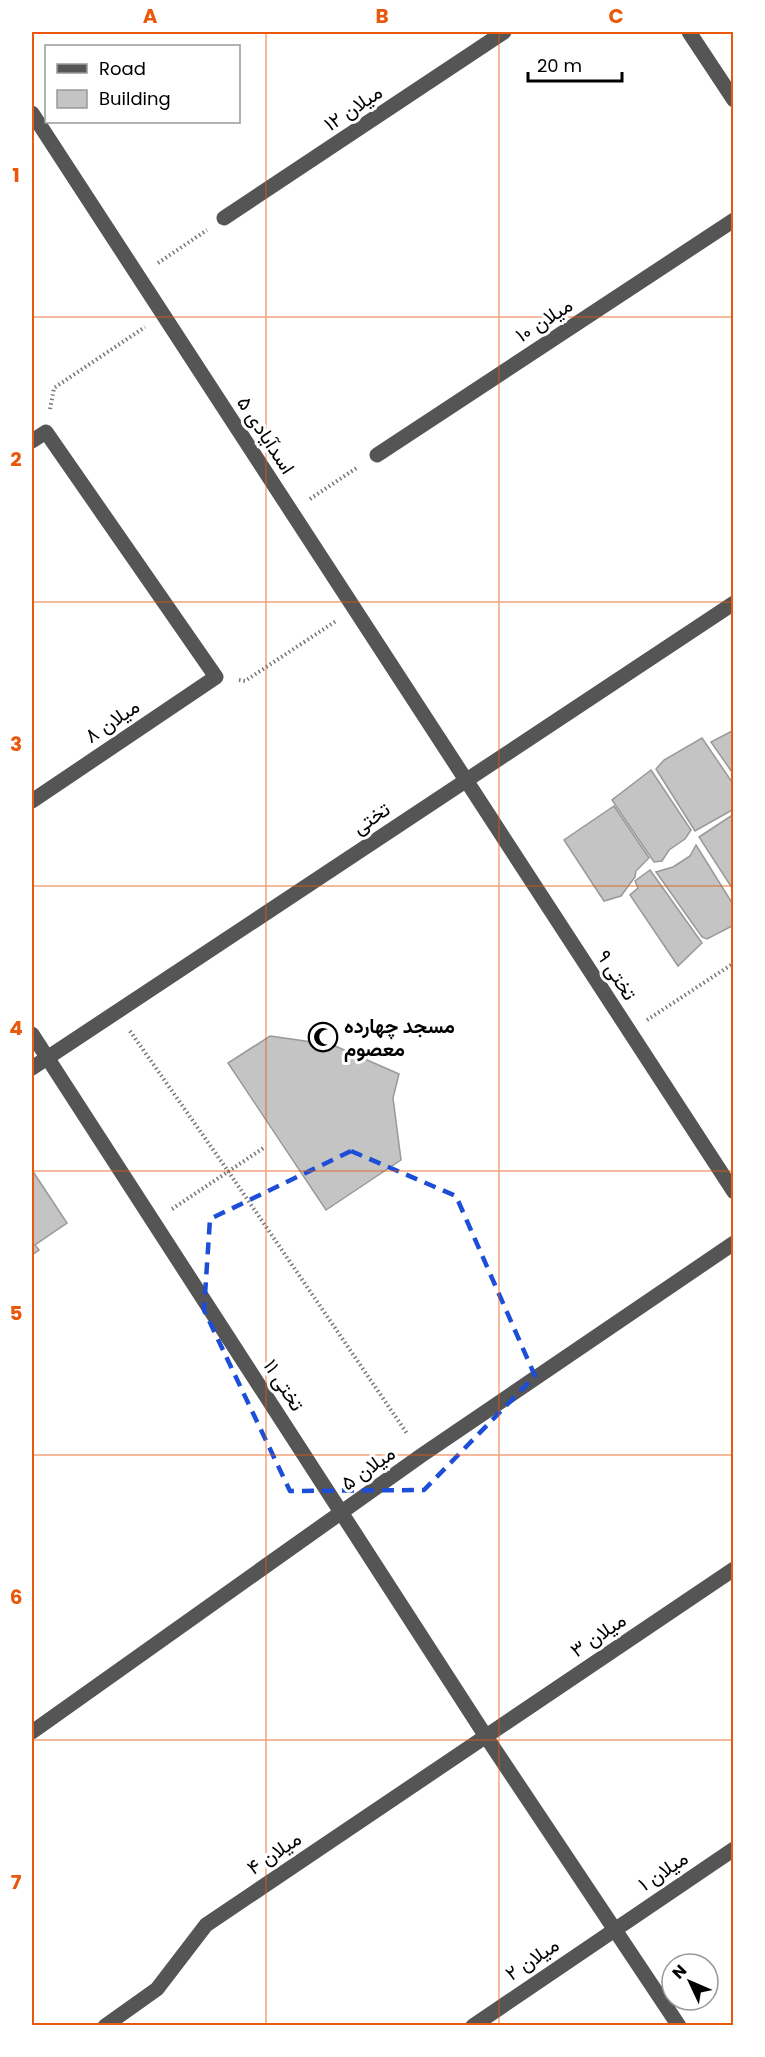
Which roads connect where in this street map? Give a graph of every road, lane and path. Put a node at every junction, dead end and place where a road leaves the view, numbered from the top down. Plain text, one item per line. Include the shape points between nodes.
1 (504, 32) edge
2 (689, 32) edge
3 (734, 100) edge
4 (32, 113) edge
5 (224, 218) joint
6 (734, 220) edge
7 (138, 276) junction
8 (163, 315) junction
9 (46, 432) junction
10 (32, 441) edge
11 (377, 455) joint
12 (291, 512) junction
13 (734, 603) edge
14 (354, 609) junction
15 (216, 676) junction
16 (465, 781) junction
17 (32, 801) edge
18 (734, 963) edge
19 (116, 1012) junction
20 (629, 1032) junction
21 (32, 1034) edge
22 (47, 1058) junction
23 (32, 1068) edge
24 (265, 1147) dead end
25 (228, 1171) junction
26 (734, 1192) edge
27 (154, 1221) junction
28 (734, 1244) edge
29 (422, 1455) junction
30 (342, 1513) junction
31 (734, 1569) edge
32 (32, 1732) edge
33 (485, 1736) junction
34 (734, 1849) edge
35 (615, 1928) junction
36 (105, 2025) edge
37 (473, 2025) edge
38 (679, 2025) edge

1 - 5 street, میلان ۱۲
2 - 3 street
4 - 7 street, اسدآیادی ۵
5 - 7 path
6 - 11 street, میلان ۱۰
7 - 8 street, اسدآیادی ۵
8 - 9 path via 54,388
8 - 12 street, اسدآیادی ۵
9 - 10 street
9 - 15 street
11 - 12 path
12 - 14 street, اسدآیادی ۵
13 - 16 street, تختی
14 - 15 path via 245,681
14 - 16 street, اسدآیادی ۵
15 - 17 street, میلان ۸
16 - 19 street, تختی
16 - 20 street, تختی ۹
18 - 20 path
19 - 22 street, تختی
19 - 25 path
20 - 26 street, تختی ۹
21 - 22 street, تختی ۱۱
22 - 23 street, تختی
22 - 27 street, تختی ۱۱
24 - 25 path
25 - 27 path
25 - 29 path
27 - 30 street, تختی ۱۱
28 - 29 street, میلان ۵
29 - 30 street, میلان ۵
30 - 32 street, میلان ۵
30 - 33 street, تختی ۱۱
31 - 33 street, میلان ۳
33 - 35 street, تختی ۱۱
33 - 36 street, میلان ۴ via 206,1925 157,1989
34 - 35 street, میلان ۱
35 - 37 street, میلان ۲
35 - 38 street, تختی ۱۱

